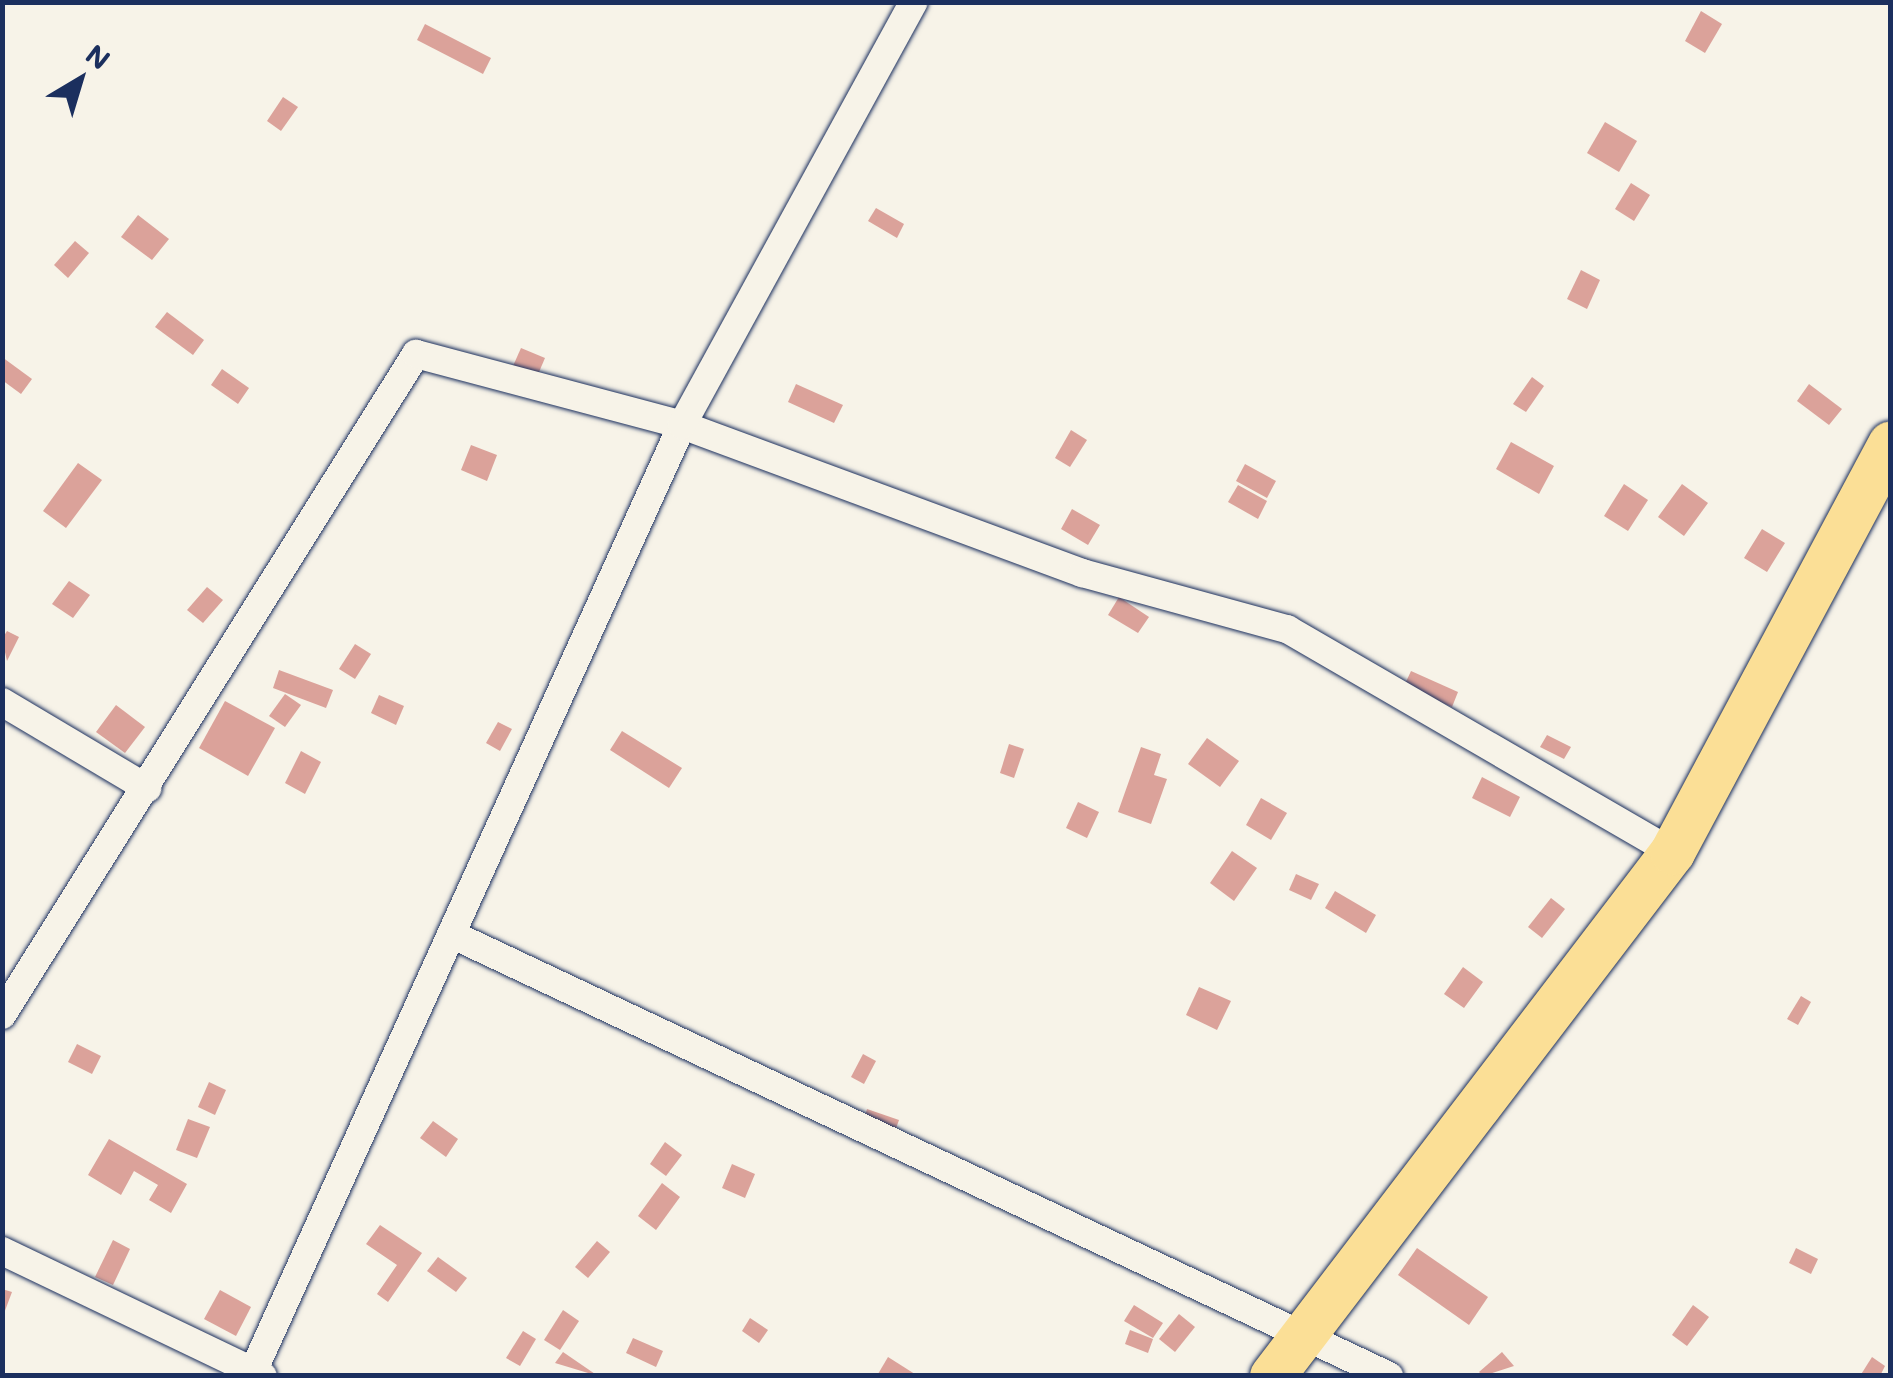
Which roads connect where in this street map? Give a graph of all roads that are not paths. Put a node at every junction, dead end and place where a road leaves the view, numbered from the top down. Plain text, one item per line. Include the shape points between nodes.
1 (914, 2) edge
2 (682, 425) junction
3 (1890, 444) edge
4 (2, 702) edge
5 (146, 788) junction
6 (1672, 852) junction
7 (451, 934) junction
8 (2, 1016) edge
9 (2, 1251) edge
10 (1307, 1330) junction
11 (256, 1374) edge
12 (1272, 1376) edge
13 (1389, 1376) edge

1 - 2 street
2 - 5 street via 416,354
2 - 6 street via 1082,573 1287,629
2 - 7 street
3 - 6 main road
4 - 5 street
5 - 8 street
6 - 10 main road
7 - 10 street
7 - 11 street
9 - 11 street
10 - 12 main road
10 - 13 street

